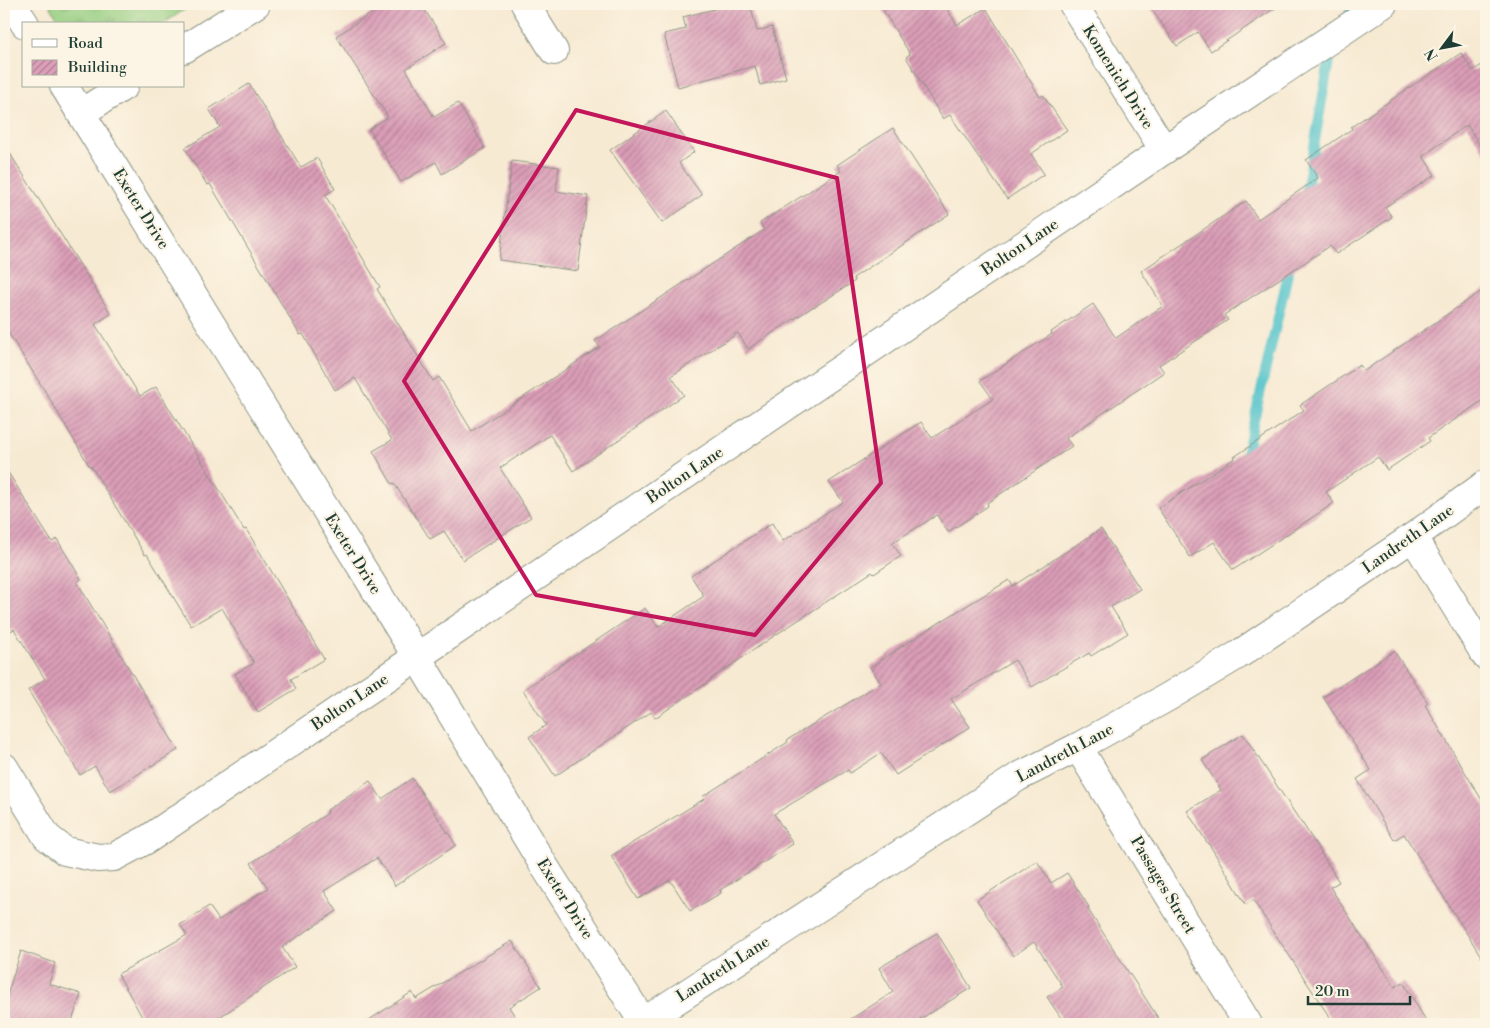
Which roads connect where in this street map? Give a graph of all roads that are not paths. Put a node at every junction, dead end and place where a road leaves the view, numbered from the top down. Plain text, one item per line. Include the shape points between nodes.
1 (12, 4) edge
2 (256, 4) edge
3 (525, 4) edge
4 (1073, 4) edge
5 (1383, 4) edge
6 (24, 22) edge
7 (185, 48) edge
8 (554, 51) dead end
9 (65, 88) edge
10 (121, 88) edge
11 (81, 113) junction
12 (1164, 150) junction
13 (1486, 484) edge
14 (1413, 537) junction
15 (1486, 656) edge
16 (417, 657) junction
17 (1078, 746) junction
18 (4, 767) edge
19 (642, 1023) edge
20 (1248, 1024) edge

1 - 6 street
2 - 7 street
3 - 8 street
4 - 12 street, Komenich Drive
5 - 12 street, Bolton Lane
9 - 11 street, Exeter Drive
10 - 11 street
11 - 16 street, Exeter Drive
12 - 16 street, Bolton Lane
13 - 14 street, Landreth Lane
14 - 15 street
14 - 17 street, Landreth Lane via 1238,655
16 - 18 street, Bolton Lane via 148,839 114,857 98,858 66,851 46,837
16 - 19 street, Exeter Drive
17 - 19 street, Landreth Lane via 1018,777
17 - 20 street, Passages Street

